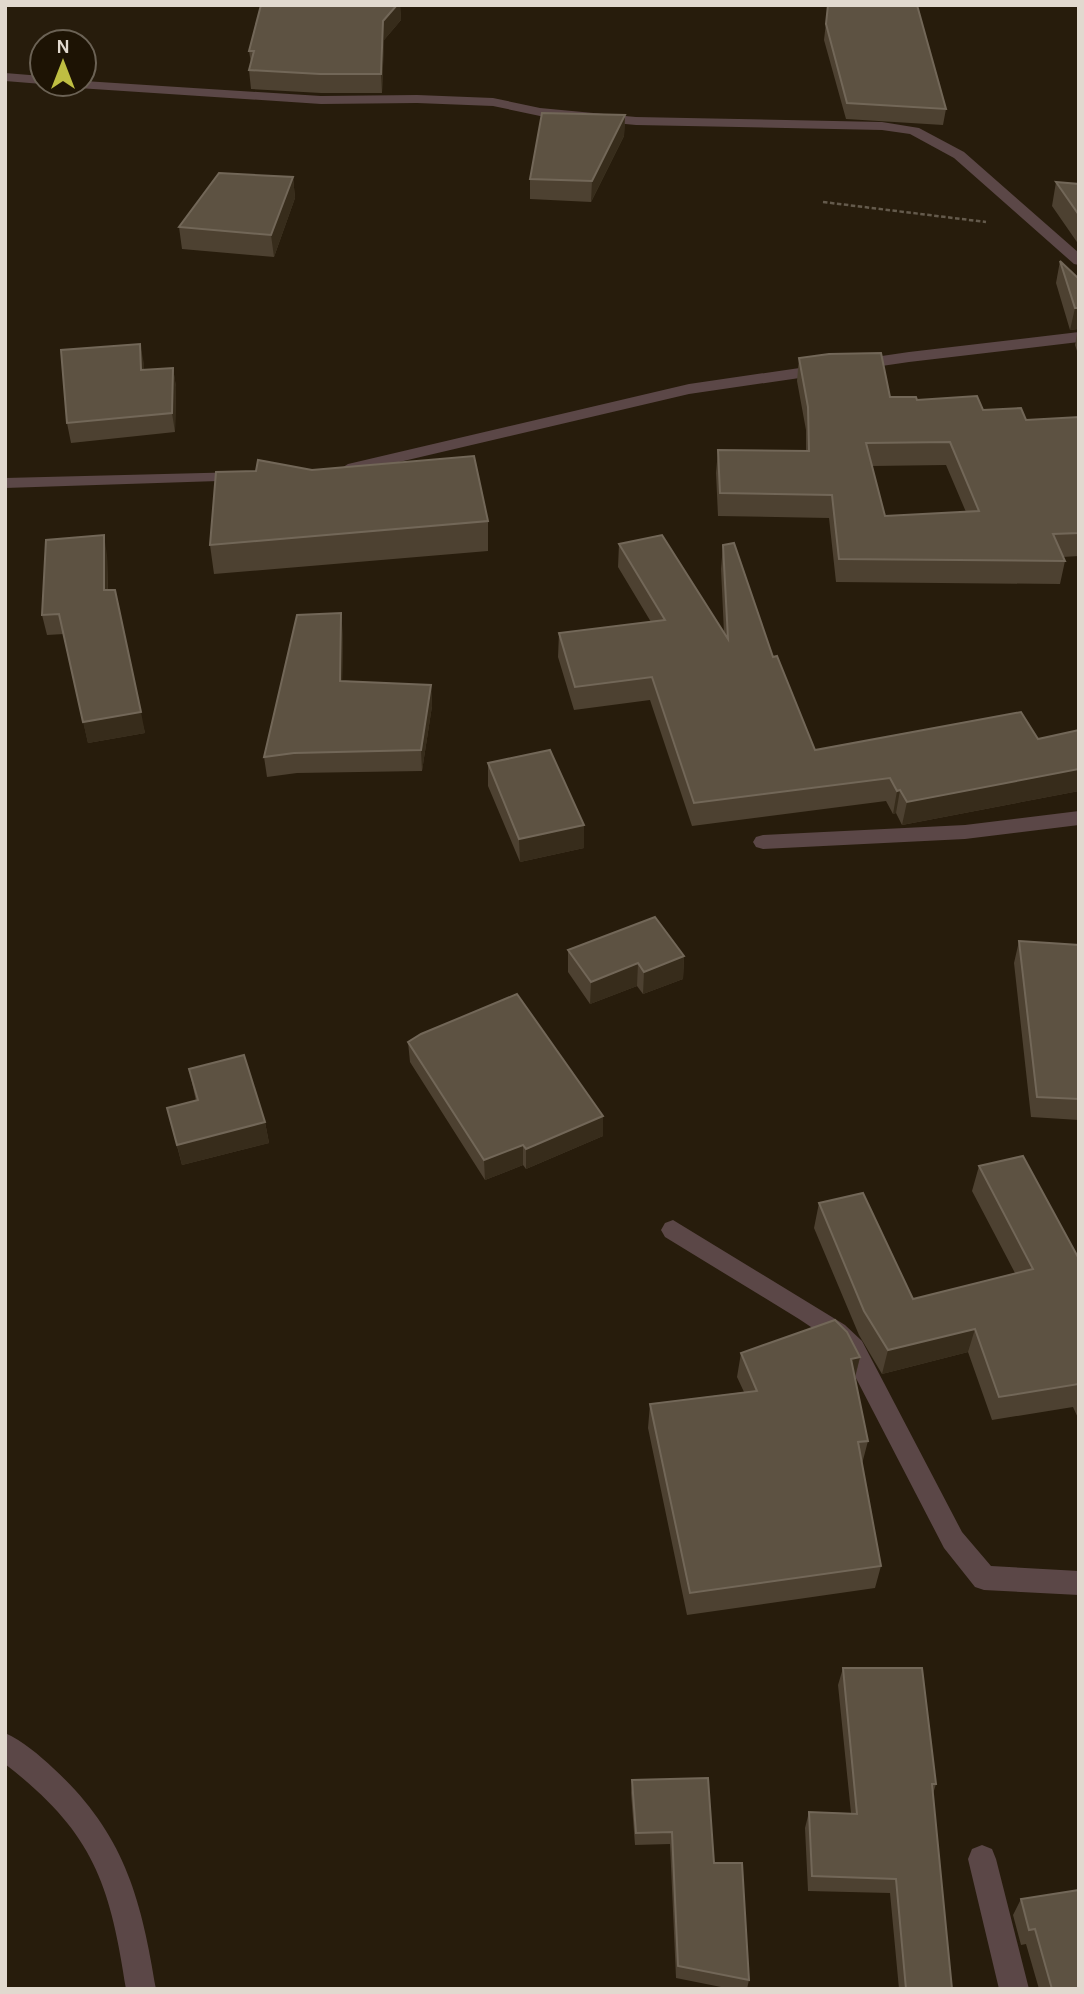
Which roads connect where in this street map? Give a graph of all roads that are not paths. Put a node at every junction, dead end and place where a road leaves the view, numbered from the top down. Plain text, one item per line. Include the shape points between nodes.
1 (5, 77) edge
2 (28, 79) edge
3 (98, 85) edge
4 (1079, 261) edge
5 (1079, 337) edge
6 (326, 473) edge
7 (260, 477) edge
8 (5, 483) edge
9 (1079, 818) edge
10 (763, 842) dead end
11 (673, 1230) dead end
12 (1079, 1583) edge
13 (5, 1747) edge
14 (982, 1859) dead end
15 (141, 1989) edge
16 (1014, 1989) edge

1 - 2 street
3 - 4 street via 321,100 493,102 623,120 882,126 914,131 959,155
5 - 6 street via 690,388
7 - 8 street
9 - 10 street via 965,832
11 - 12 street via 807,1312 853,1348 953,1540 984,1578
13 - 15 street via 43,1775 91,1830 116,1878
14 - 16 street

